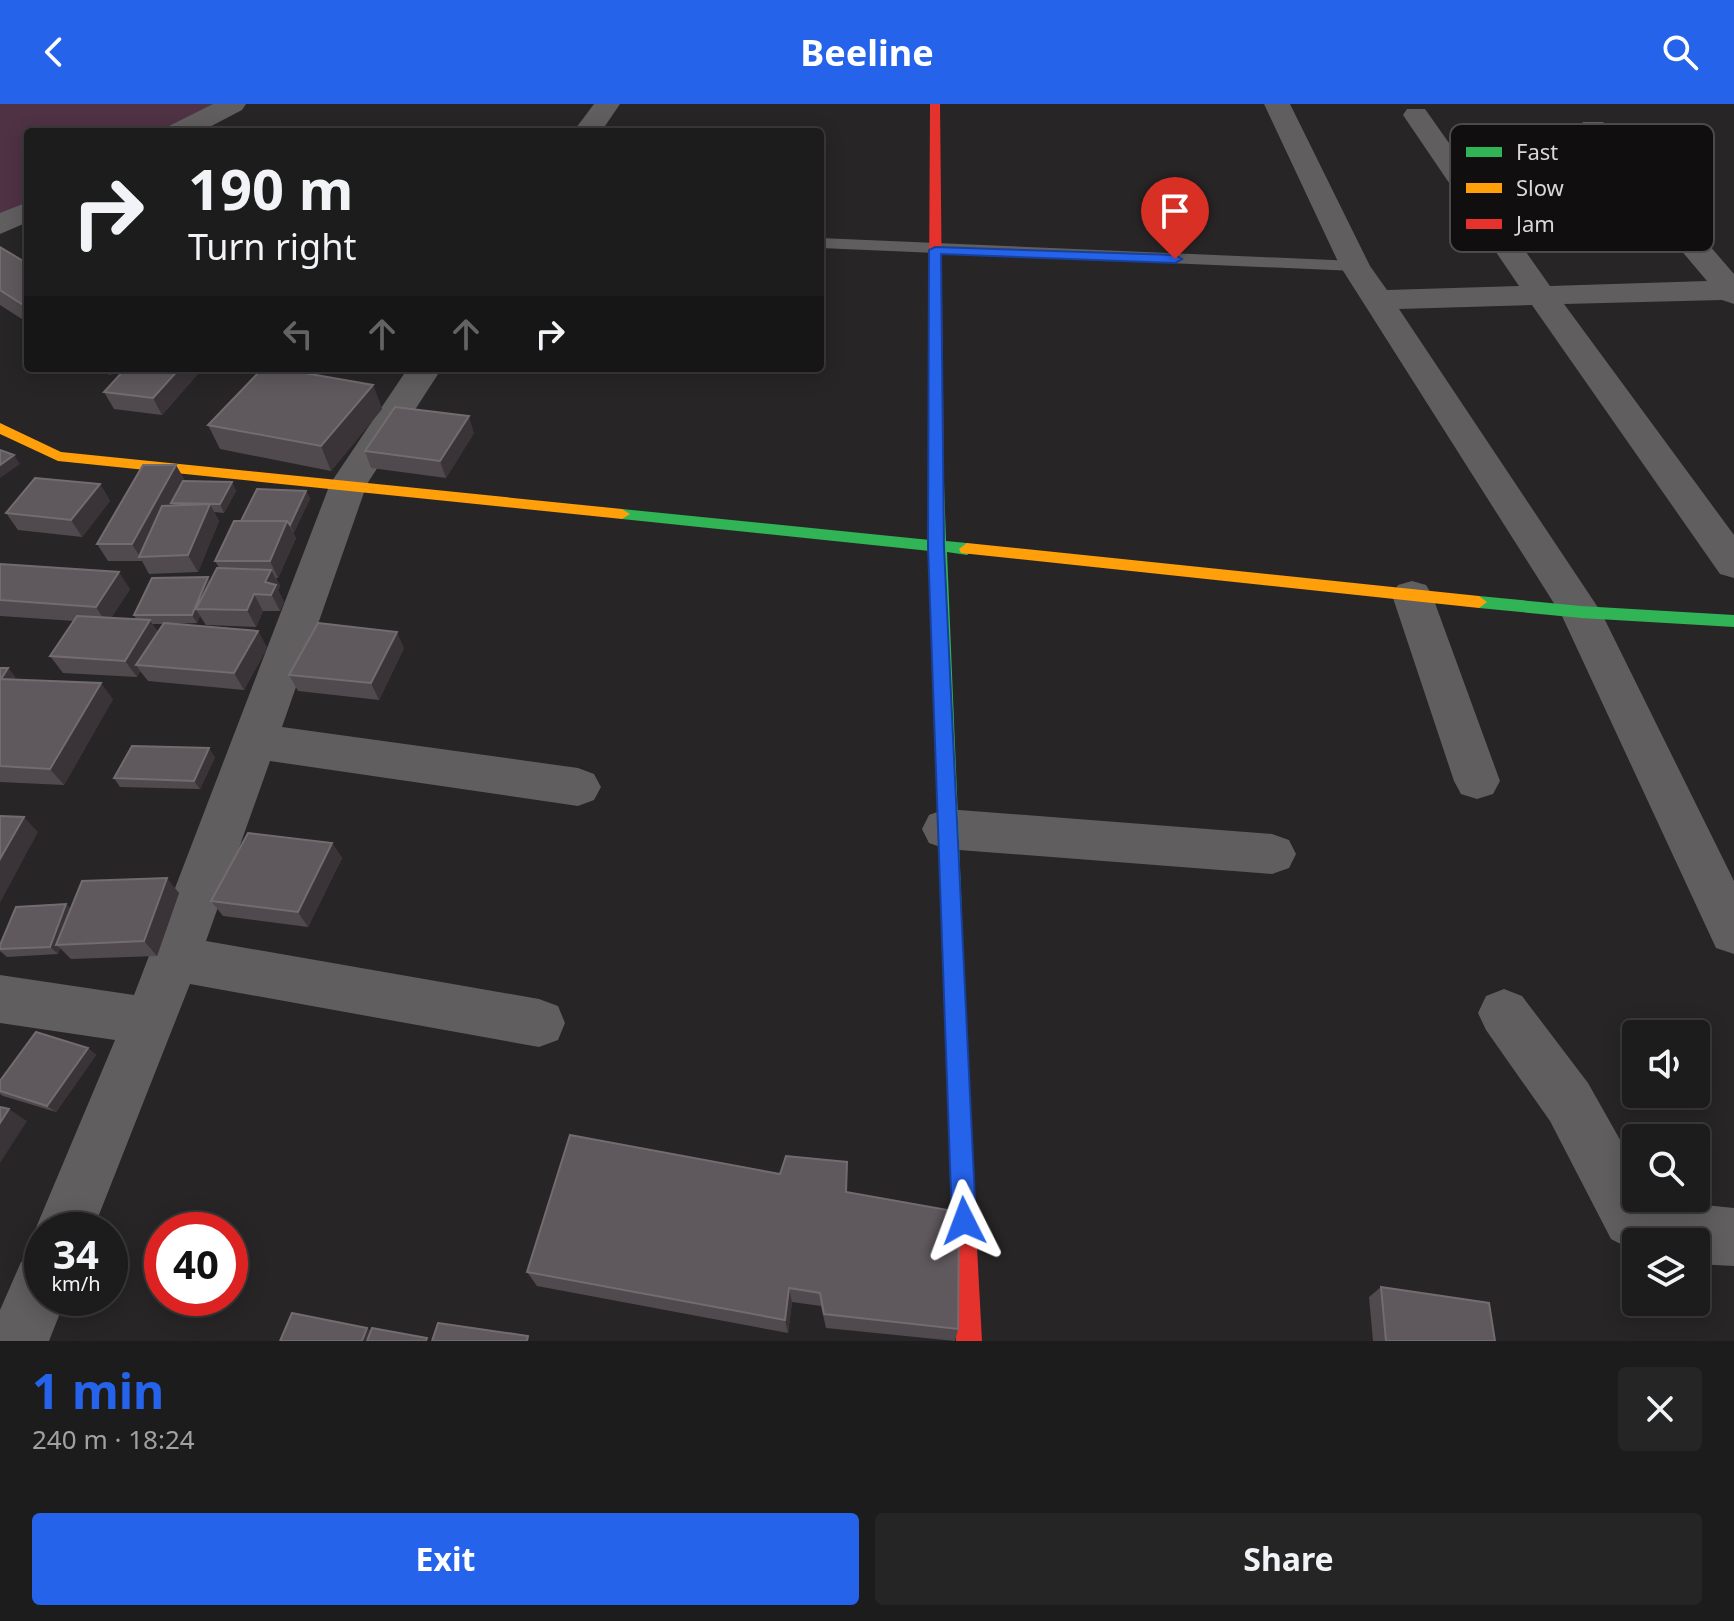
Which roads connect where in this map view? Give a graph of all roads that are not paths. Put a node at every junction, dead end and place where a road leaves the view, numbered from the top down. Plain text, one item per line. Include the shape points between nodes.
1 (233, 104) edge
2 (607, 104) edge
3 (935, 104) edge
4 (1277, 104) edge
5 (1416, 115) dead end
6 (187, 128) edge
7 (590, 128) edge
8 (1450, 164) edge
9 (24, 213) edge
10 (0, 225) edge
11 (824, 243) edge
12 (935, 250) junction
13 (1511, 252) edge
14 (1700, 252) edge
15 (1355, 266) junction
16 (1733, 291) edge
17 (1539, 293) junction
18 (1377, 300) junction
19 (422, 372) edge
20 (0, 428) edge
21 (349, 484) junction
22 (936, 547) junction
23 (1734, 564) edge
24 (1412, 595) junction
25 (1581, 612) junction
26 (1734, 621) edge
27 (254, 741) junction
28 (1477, 781) dead end
29 (578, 787) dead end
30 (946, 829) junction
31 (1272, 854) dead end
32 (1734, 932) edge
33 (175, 958) junction
34 (0, 999) edge
35 (1504, 1013) dead end
36 (149, 1021) junction
37 (539, 1023) dead end
38 (71, 1212) edge
39 (1734, 1237) edge
40 (28, 1316) edge
41 (18, 1341) edge
42 (969, 1341) edge

1 - 6 street
2 - 7 street
3 - 12 street
4 - 15 street
5 - 8 street
9 - 10 street
11 - 12 lane
12 - 15 lane
12 - 22 street
13 - 17 street
14 - 16 street
15 - 18 street
16 - 17 street
17 - 18 street
17 - 23 street
18 - 25 street
19 - 21 street
20 - 21 street via 58,456
21 - 22 street
21 - 27 street
22 - 24 street
22 - 30 street
24 - 25 street
24 - 28 street
25 - 26 street
25 - 32 street
27 - 29 street
27 - 33 street
30 - 31 street
30 - 42 street
33 - 36 street
33 - 37 street
34 - 36 street
35 - 39 street via 1569,1102 1632,1218 1658,1232
36 - 38 street
40 - 41 street

